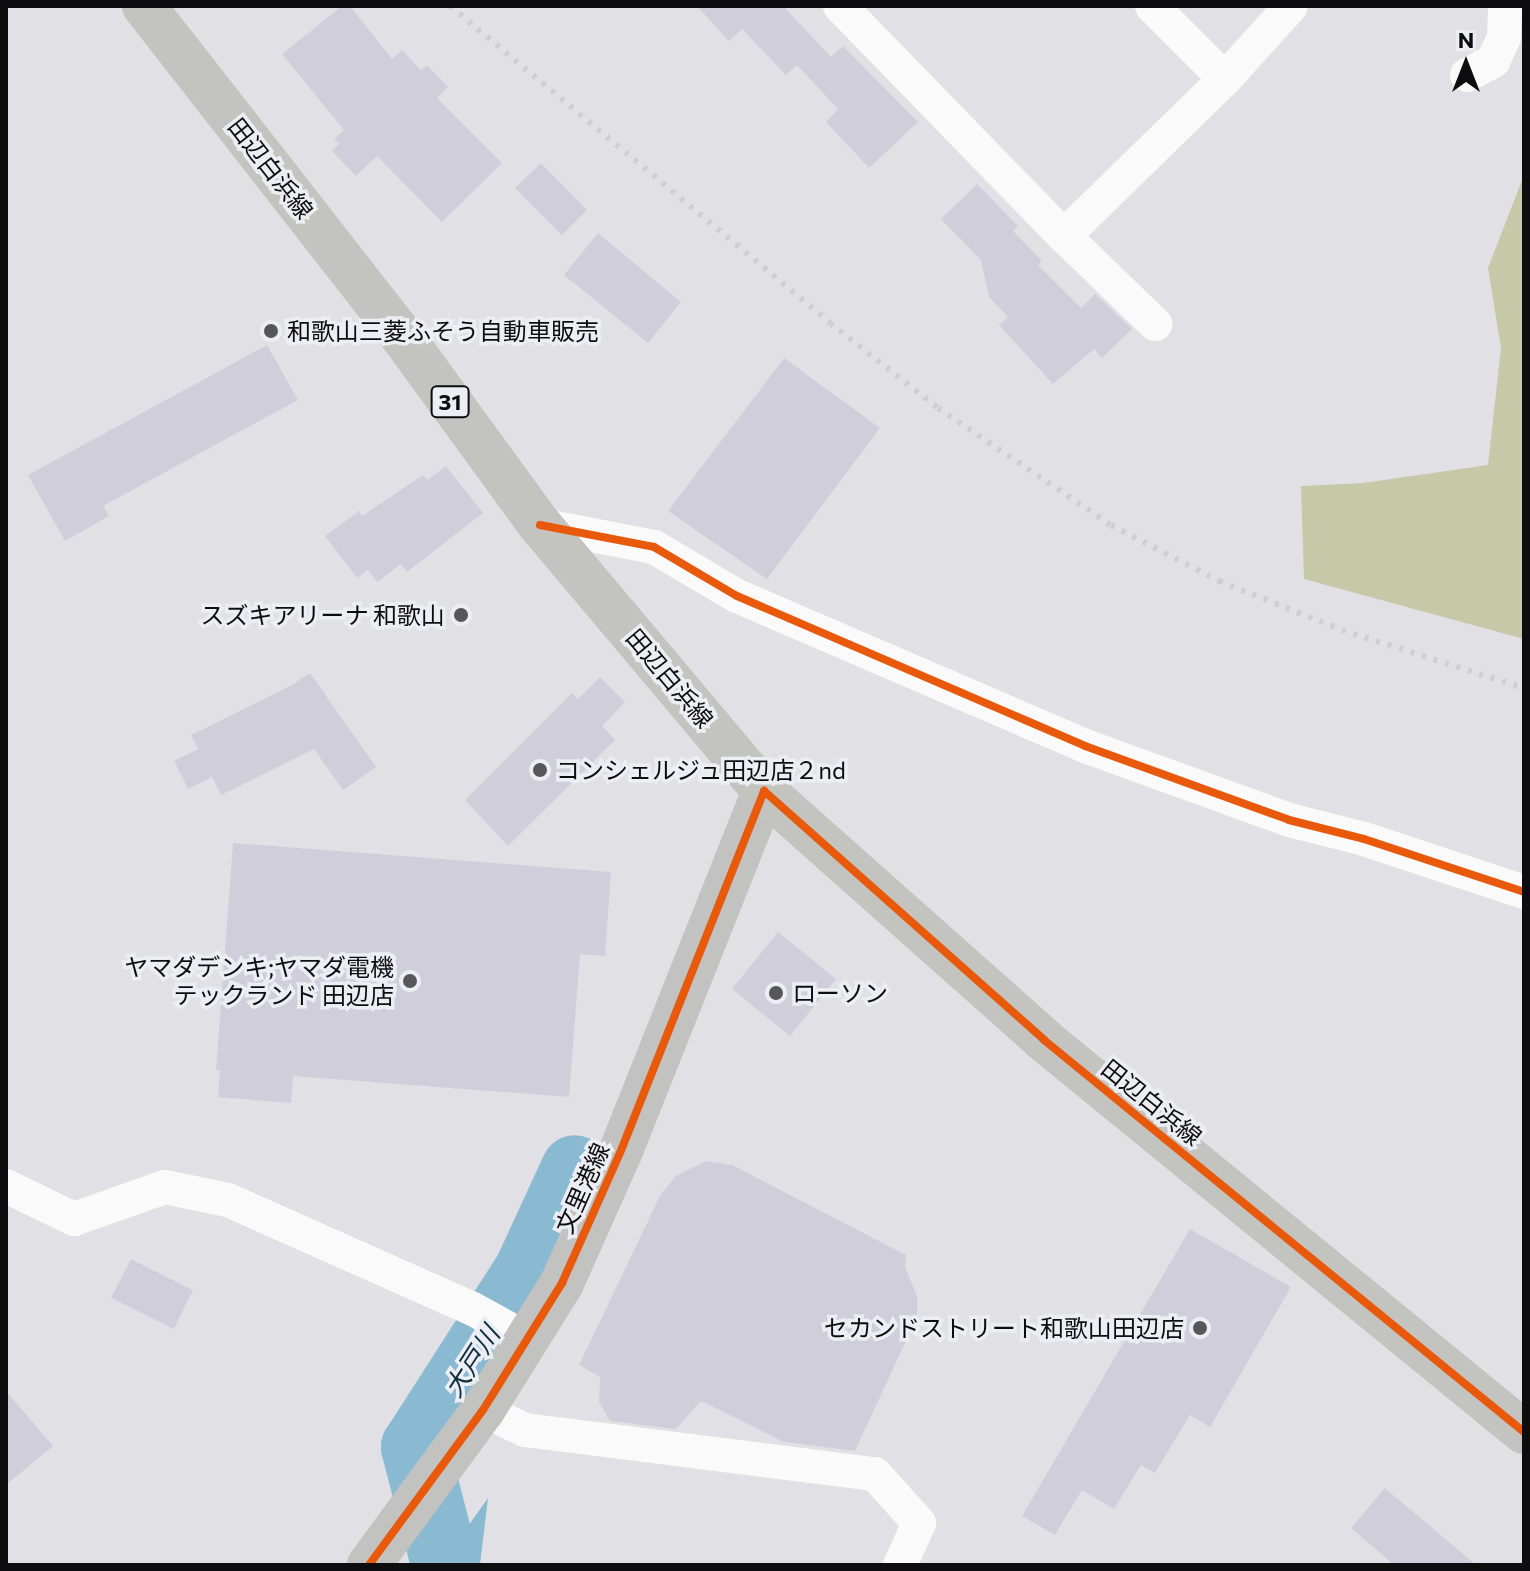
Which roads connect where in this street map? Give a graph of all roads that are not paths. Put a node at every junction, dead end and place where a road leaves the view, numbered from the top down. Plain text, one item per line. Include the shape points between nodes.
1 (144, 6) edge
2 (840, 6) edge
3 (1152, 6) edge
4 (1291, 6) edge
5 (1505, 6) edge
6 (1467, 75) dead end
7 (1225, 79) junction
8 (1064, 236) junction
9 (1155, 324) dead end
10 (540, 525) junction
11 (764, 791) junction
12 (1524, 892) edge
13 (6, 1186) edge
14 (519, 1335) junction
15 (474, 1423) junction
16 (1524, 1432) edge
17 (371, 1561) edge
18 (900, 1565) edge

1 - 10 main road, 田辺白浜線 / 31 via 410,347
2 - 8 street
3 - 7 street
4 - 7 street
5 - 6 street via 1504,37 1493,61
7 - 8 street
8 - 9 street
10 - 11 main road, 田辺白浜線 / 31
10 - 12 street via 654,547 737,596 1085,746 1289,820 1378,843
11 - 14 main road, 文里港線 via 620,1153 562,1283
11 - 16 main road, 田辺白浜線 / 31 via 1044,1040
13 - 14 street via 74,1219 165,1187 228,1200 473,1309
14 - 15 main road, 文里港線
15 - 17 main road, 文里港線
15 - 18 street via 875,1474 919,1523

